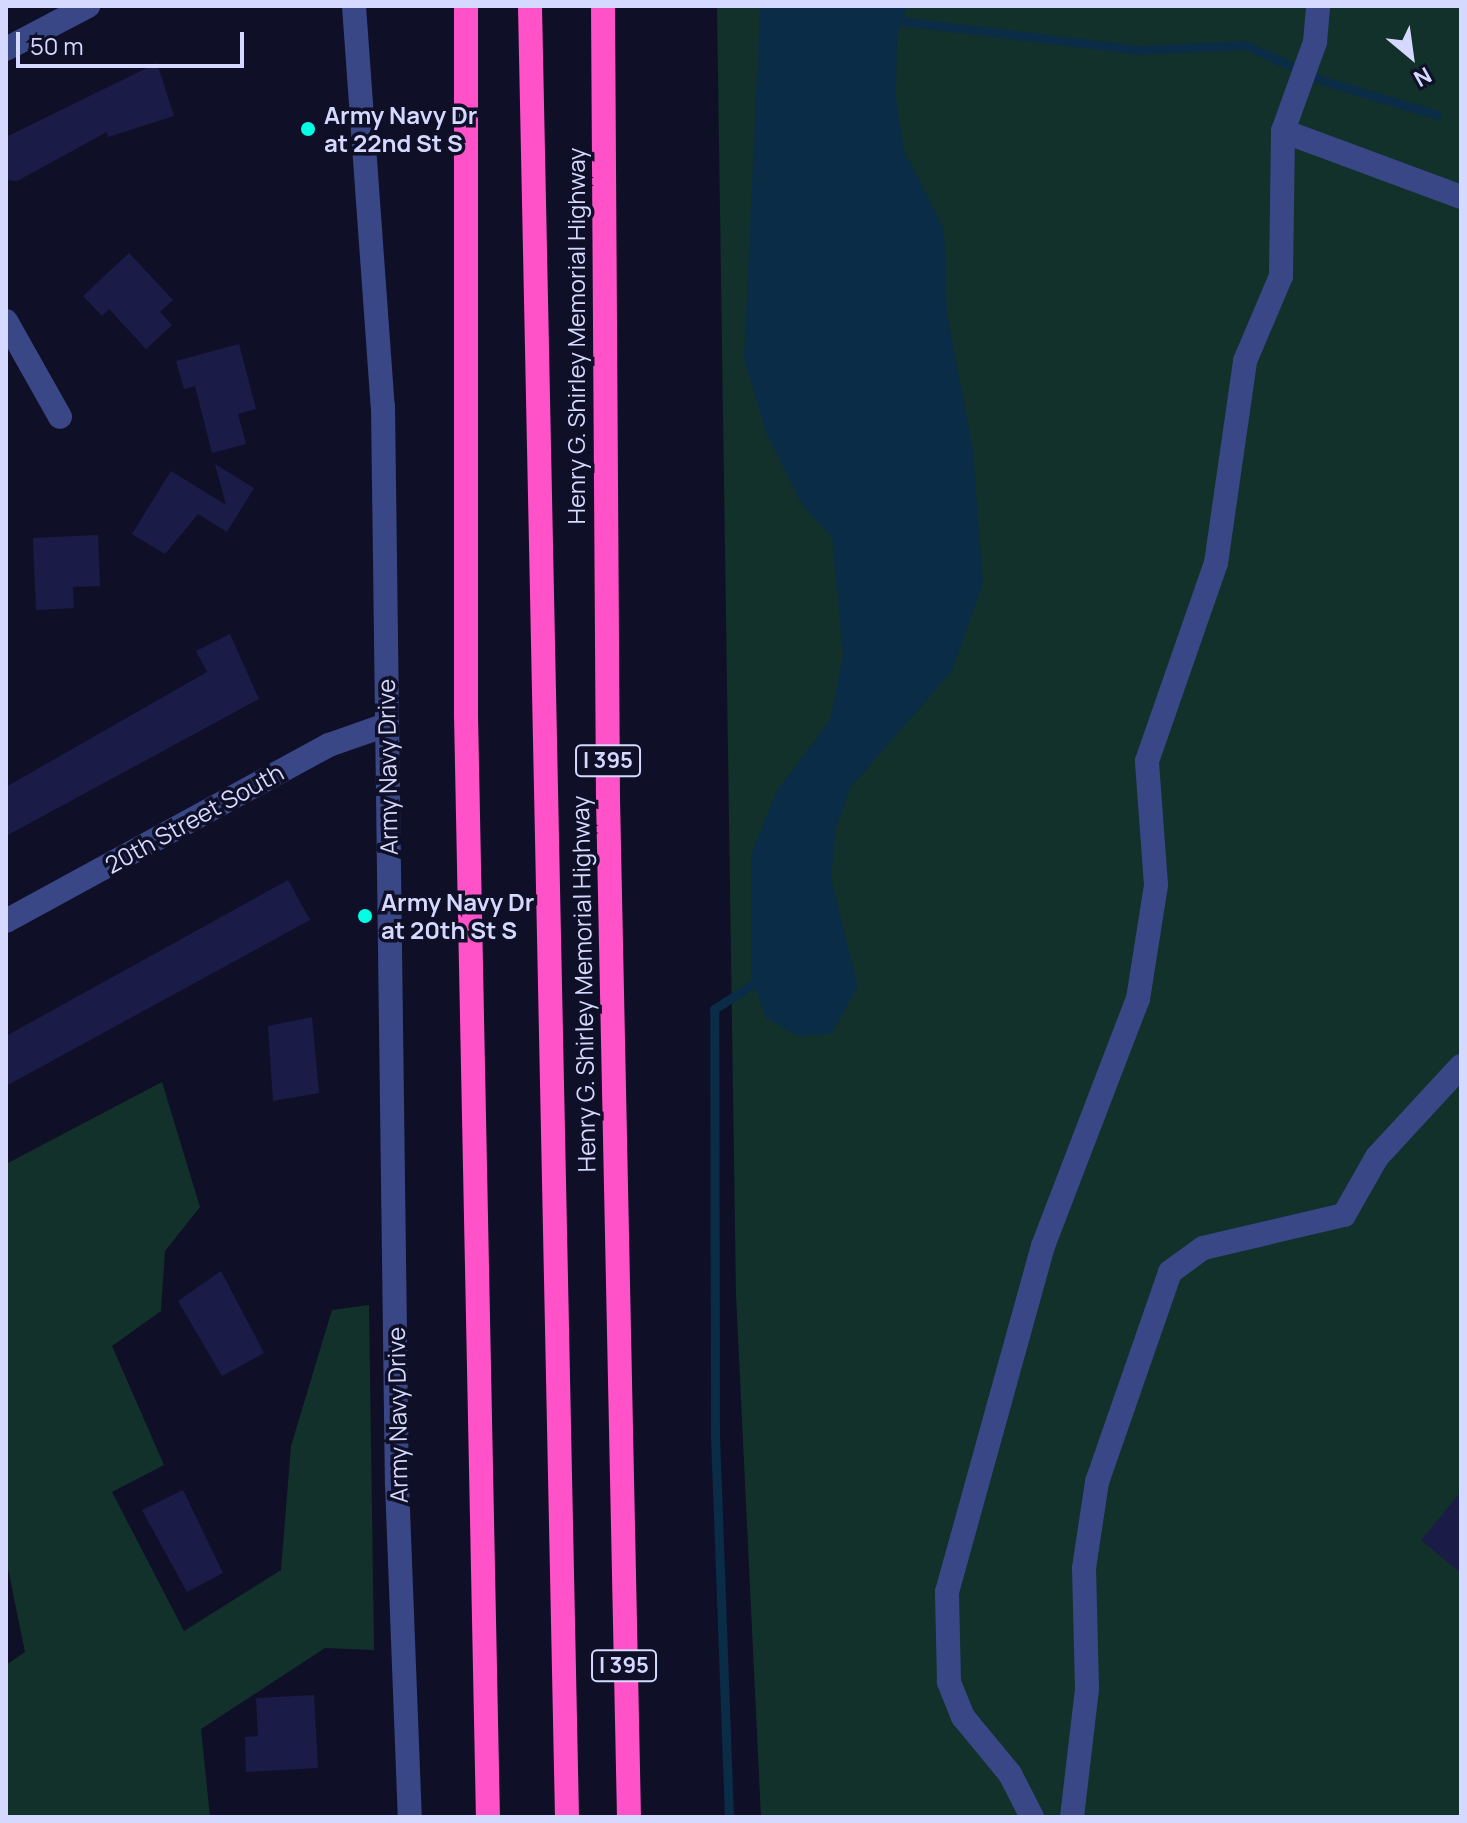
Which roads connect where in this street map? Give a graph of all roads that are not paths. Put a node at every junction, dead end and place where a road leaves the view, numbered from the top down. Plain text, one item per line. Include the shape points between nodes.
1 (88, 6) edge
2 (354, 6) edge
3 (466, 6) edge
4 (530, 6) edge
5 (603, 6) edge
6 (1318, 6) edge
7 (6, 49) edge
8 (1283, 131) junction
9 (1461, 197) edge
10 (6, 321) edge
11 (60, 417) dead end
12 (386, 725) junction
13 (6, 921) edge
14 (1461, 1066) edge
15 (410, 1817) edge
16 (488, 1817) edge
17 (567, 1817) edge
18 (629, 1817) edge
19 (1032, 1817) edge
20 (1072, 1817) edge

1 - 7 street
2 - 12 street, Army Navy Drive via 383,406
3 - 16 highway via 466,715
4 - 17 highway
5 - 18 highway, Henry G. Shirley Memorial Highway / I 395 via 608,814
6 - 8 street via 1315,42
8 - 9 street
8 - 19 street via 1281,276 1245,361 1208,591 1147,761 1156,885 1138,999 1043,1246 947,1592 949,1682 963,1717 1010,1774
10 - 11 street
12 - 13 street, 20th Street South via 329,745
12 - 15 street, Army Navy Drive
14 - 20 street via 1377,1157 1344,1215 1203,1248 1170,1272 1097,1482 1084,1568 1087,1689

